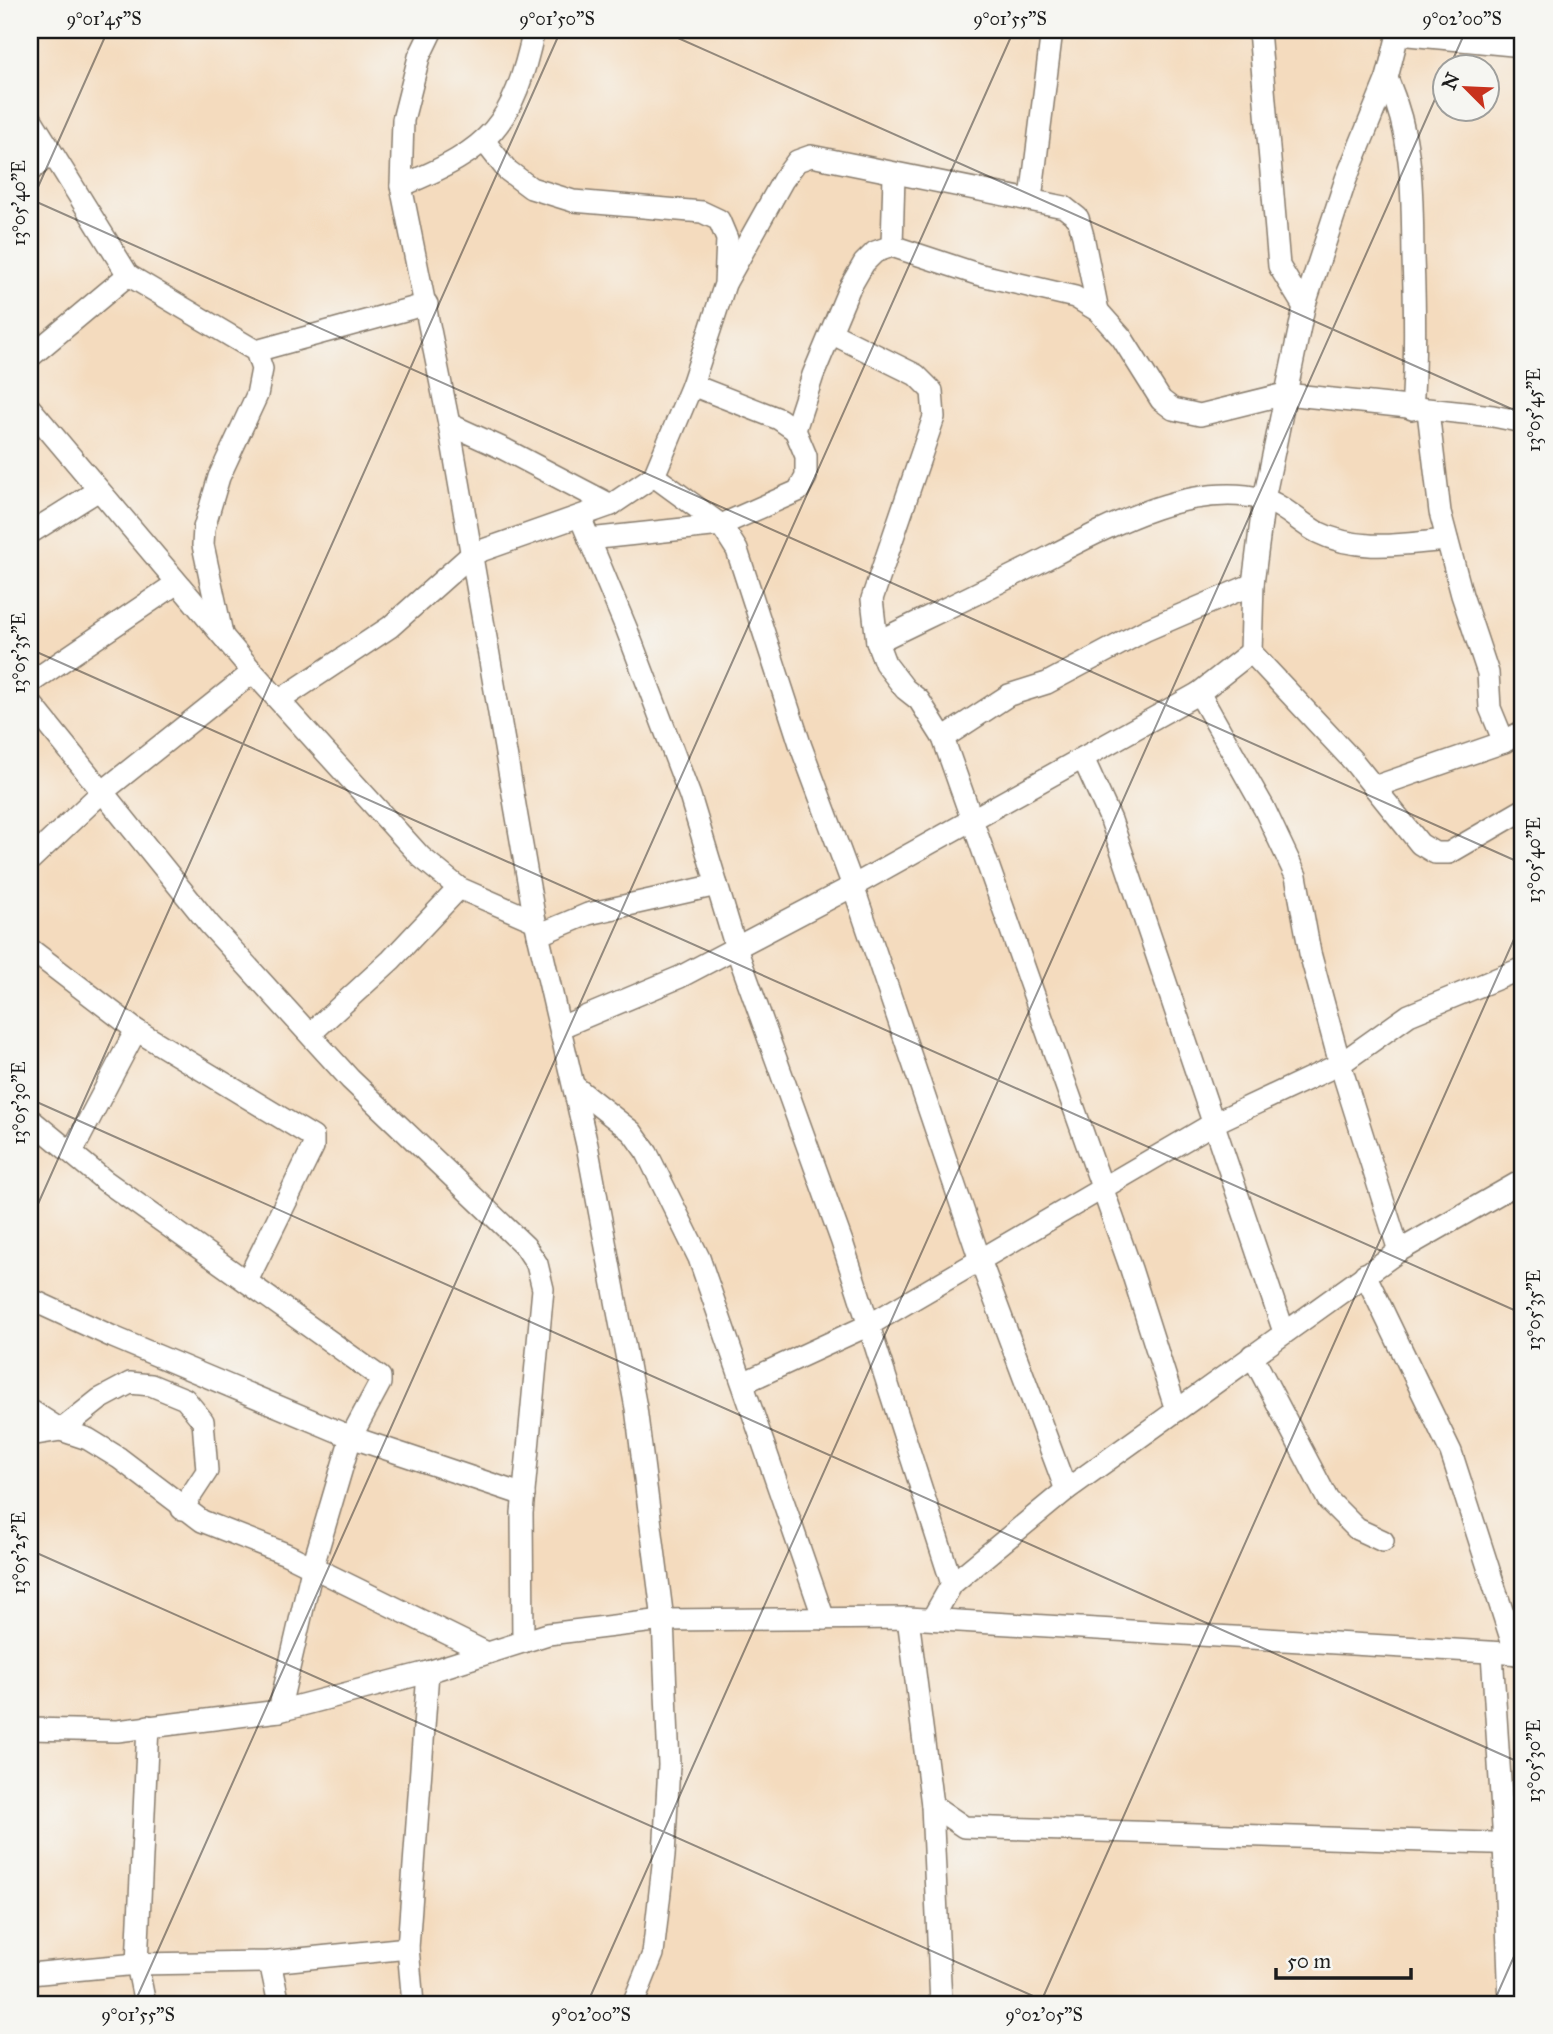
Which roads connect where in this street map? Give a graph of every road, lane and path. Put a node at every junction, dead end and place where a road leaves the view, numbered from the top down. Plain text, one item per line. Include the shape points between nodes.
1 (432, 30) edge
2 (534, 30) edge
3 (1052, 30) edge
4 (1259, 30) edge
5 (1398, 32) edge
6 (1523, 46) edge
7 (1387, 78) junction
8 (30, 117) edge
9 (485, 142) junction
10 (50, 154) junction
11 (30, 171) edge
12 (894, 175) junction
13 (401, 186) junction
14 (1031, 199) junction
15 (892, 246) junction
16 (128, 275) junction
17 (725, 284) junction
18 (427, 304) junction
19 (1304, 307) junction
20 (1098, 311) junction
21 (831, 332) junction
22 (256, 351) junction
23 (30, 357) edge
24 (692, 385) junction
25 (1286, 394) junction
26 (30, 408) edge
27 (1420, 410) junction
28 (1523, 422) edge
29 (449, 424) junction
30 (795, 430) junction
31 (654, 476) junction
32 (97, 491) junction
33 (1264, 499) junction
34 (611, 505) junction
35 (580, 517) junction
36 (721, 525) junction
37 (30, 533) edge
38 (589, 539) junction
39 (1447, 540) junction
40 (472, 554) junction
41 (177, 583) junction
42 (1252, 584) junction
43 (222, 636) junction
44 (877, 642) junction
45 (1251, 652) junction
46 (253, 672) junction
47 (30, 683) edge
48 (1199, 693) junction
49 (279, 700) junction
50 (30, 702) edge
51 (1523, 731) edge
52 (943, 738) junction
53 (1504, 742) junction
54 (1083, 758) junction
55 (1374, 787) junction
56 (101, 793) junction
57 (1523, 810) edge
58 (972, 820) junction
59 (30, 860) edge
60 (717, 885) junction
61 (853, 886) junction
62 (459, 888) junction
63 (537, 928) junction
64 (736, 948) junction
65 (30, 949) edge
66 (1523, 968) edge
67 (561, 1027) junction
68 (136, 1030) junction
69 (310, 1034) junction
70 (1340, 1064) junction
71 (573, 1086) junction
72 (30, 1119) edge
73 (1214, 1124) junction
74 (72, 1152) junction
75 (1523, 1180) edge
76 (1103, 1189) junction
77 (1399, 1251) junction
78 (980, 1260) junction
79 (1365, 1274) junction
80 (247, 1281) junction
81 (30, 1299) edge
82 (869, 1325) junction
83 (1284, 1332) junction
84 (1252, 1355) junction
85 (743, 1383) junction
86 (30, 1410) edge
87 (1176, 1410) junction
88 (61, 1430) junction
89 (30, 1435) edge
90 (351, 1437) junction
91 (1066, 1490) junction
92 (524, 1495) junction
93 (182, 1509) junction
94 (1383, 1541) dead end
95 (312, 1569) junction
96 (953, 1584) junction
97 (908, 1618) junction
98 (824, 1619) junction
99 (932, 1619) junction
100 (663, 1620) junction
101 (523, 1642) junction
102 (487, 1653) junction
103 (1492, 1653) junction
104 (1519, 1654) edge
105 (428, 1672) junction
106 (279, 1711) junction
107 (148, 1726) junction
108 (30, 1729) edge
109 (932, 1805) junction
110 (964, 1827) junction
111 (1514, 1843) edge
112 (934, 1850) junction
113 (408, 1948) junction
114 (271, 1962) junction
115 (137, 1964) junction
116 (30, 1974) edge
117 (145, 2004) edge
118 (279, 2004) edge
119 (413, 2004) edge
120 (633, 2004) edge
121 (941, 2004) edge
122 (1510, 2004) edge

1 - 13 street via 419,57 403,121
2 - 9 street via 509,108
3 - 14 street
4 - 19 street via 1279,266
5 - 6 street
5 - 7 street
7 - 19 street via 1346,179
7 - 27 street via 1409,144
8 - 10 street
9 - 13 street via 448,167
9 - 17 street via 508,170 531,188 573,201 702,212 719,220 727,239
10 - 11 street
10 - 16 street
12 - 14 street
12 - 15 street
12 - 17 street via 811,156 797,161
13 - 18 street
14 - 20 street via 1064,206 1077,218
15 - 20 street via 1075,298
15 - 21 street via 875,252 864,263
16 - 22 street
16 - 23 street
17 - 24 street
18 - 22 street
18 - 29 street
19 - 25 street
20 - 25 street via 1122,338 1161,400 1173,409 1200,415
21 - 30 street
21 - 44 street via 916,375 932,391 934,417 872,598
22 - 43 street via 262,369 257,395 219,477 204,528 203,545
24 - 30 street via 779,419
24 - 31 street
25 - 27 street
25 - 33 street
26 - 32 street
27 - 28 street
27 - 39 street
29 - 34 street
29 - 40 street
30 - 36 street via 806,456 806,477 798,491
31 - 34 street
31 - 36 street
32 - 37 street
32 - 41 street
33 - 39 street via 1338,541 1378,546
33 - 42 street
33 - 44 street via 1211,496 1169,503 1091,533
34 - 35 street
35 - 38 street
35 - 40 street
36 - 38 street
36 - 61 street via 737,550 800,744
38 - 60 street via 690,796
39 - 53 street via 1488,673 1490,708
40 - 49 street via 390,627
40 - 63 street
41 - 43 street
41 - 47 street
42 - 45 street
42 - 52 street via 1146,630 1047,682 1009,695
43 - 46 street
44 - 52 street via 885,663 905,690 919,700
45 - 48 street
45 - 55 street
46 - 49 street
46 - 56 street
48 - 54 street
48 - 70 street via 1264,808 1296,876 1310,953
49 - 62 street via 421,857
50 - 56 street
51 - 53 street
52 - 58 street
53 - 55 street
54 - 58 street
54 - 73 street via 1111,820
55 - 57 street via 1420,844 1435,853 1450,853
56 - 59 street
56 - 69 street via 209,924
58 - 61 street
58 - 76 street
60 - 63 street
60 - 64 street
61 - 64 street
61 - 78 street
62 - 63 street
62 - 69 street via 391,960
63 - 67 street
64 - 67 street
64 - 82 street
65 - 68 street
66 - 70 street via 1409,1015
67 - 71 street
68 - 74 street
68 - 80 street via 313,1137 313,1147
69 - 92 street via 350,1079 525,1246 537,1264 543,1289
70 - 73 street
70 - 77 street
71 - 85 street via 632,1132 647,1153 699,1258
71 - 100 street via 636,1408
72 - 74 street
73 - 76 street
73 - 83 street
74 - 80 street via 104,1180
75 - 77 street
76 - 78 street
76 - 87 street
77 - 79 street
78 - 82 street
78 - 91 street
79 - 83 street
79 - 104 street via 1451,1452
80 - 90 street via 376,1372 380,1384
81 - 90 street
82 - 85 street
82 - 96 street
83 - 84 street
84 - 87 street
84 - 94 street via 1328,1500 1357,1529
85 - 98 street
86 - 88 street
87 - 91 street
88 - 89 street
88 - 93 street via 88,1439 119,1458
88 - 93 street via 100,1399 130,1383 151,1385 184,1399 203,1422 206,1471
90 - 92 street
90 - 95 street
91 - 96 street
92 - 101 street
93 - 95 street via 286,1553
95 - 102 street
95 - 106 street
96 - 99 street
97 - 98 street
97 - 99 street
97 - 109 street
98 - 100 street
99 - 103 street
100 - 101 street
100 - 120 street via 669,1765 664,1856 653,1954
101 - 102 street
102 - 105 street
103 - 104 street
103 - 111 street
105 - 106 street
105 - 113 street
106 - 107 street
107 - 108 street via 117,1731
107 - 115 street
109 - 110 street
109 - 112 street
110 - 111 street
110 - 112 street
111 - 122 street
112 - 121 street
113 - 114 street
113 - 119 street
114 - 115 street
114 - 118 street
115 - 116 street
115 - 117 street

